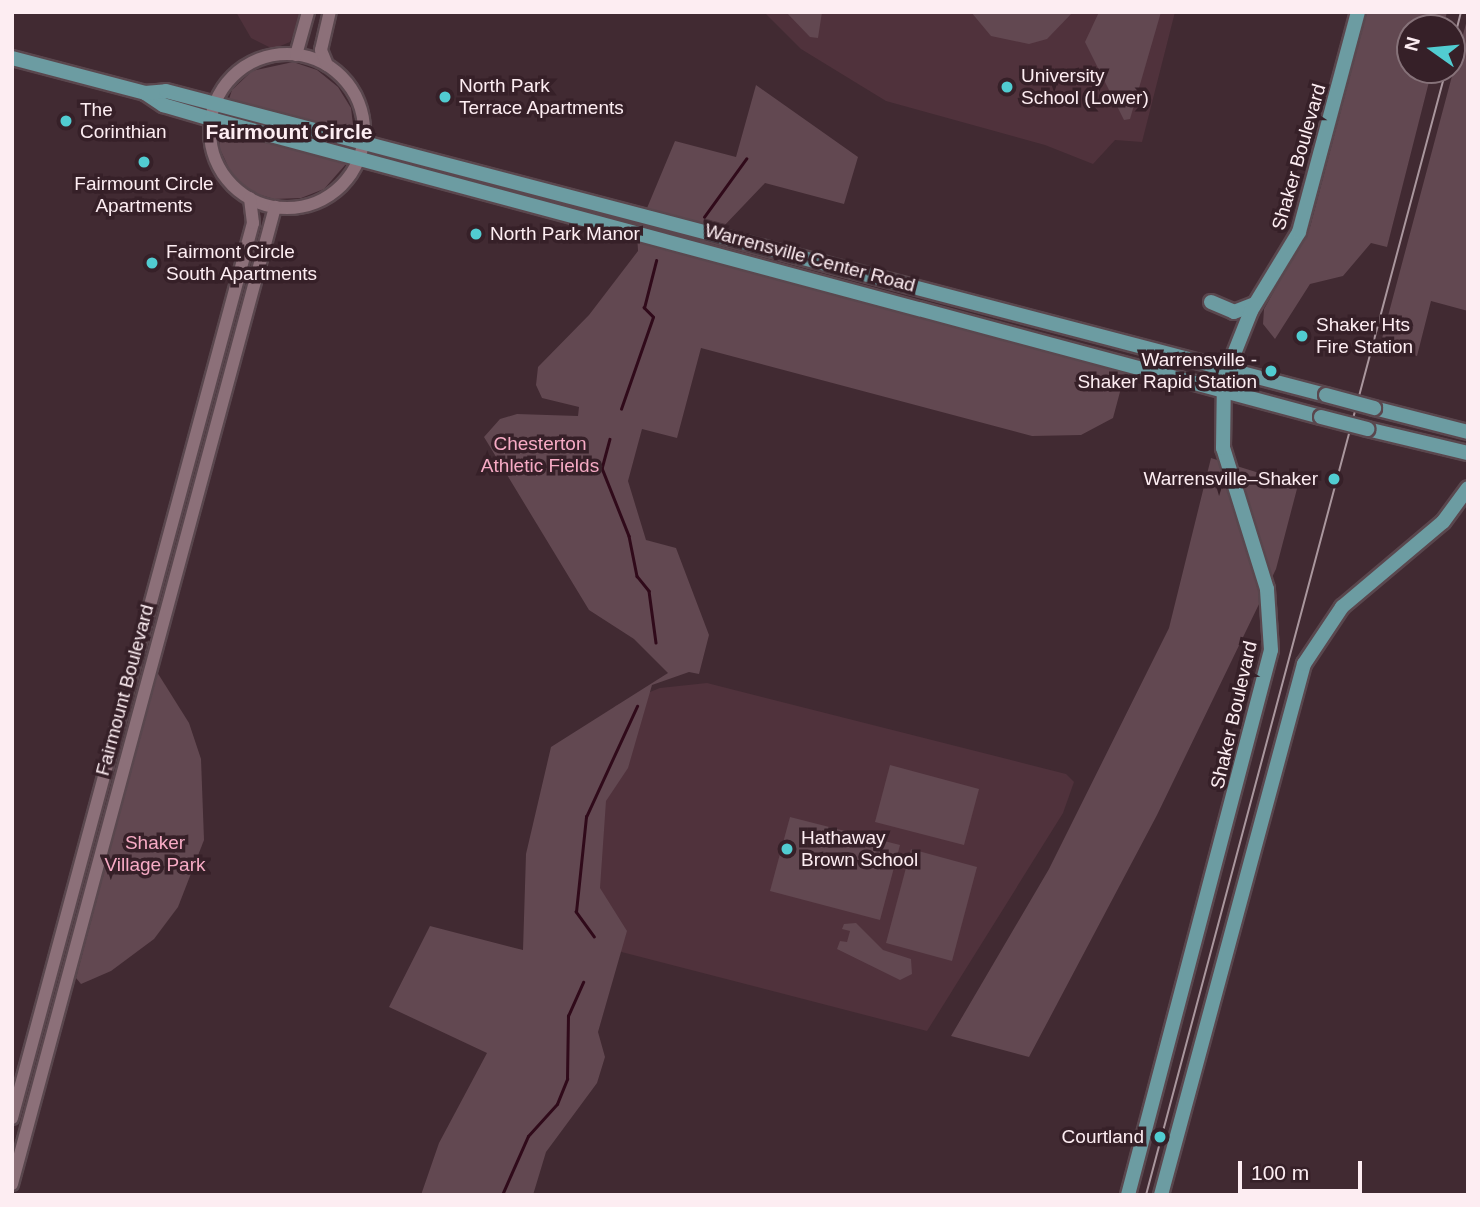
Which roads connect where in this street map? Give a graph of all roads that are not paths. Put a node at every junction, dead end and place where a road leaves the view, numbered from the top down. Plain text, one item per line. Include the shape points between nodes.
1 (308, 12) edge
2 (330, 12) edge
3 (1358, 12) edge
4 (296, 55) junction
5 (12, 58) edge
6 (327, 65) junction
7 (213, 112) junction
8 (363, 142) junction
9 (358, 158) junction
10 (250, 198) junction
11 (275, 207) junction
12 (1211, 302) dead end
13 (1255, 304) junction
14 (1226, 370) junction
15 (1222, 388) junction
16 (1468, 432) edge
17 (1468, 453) edge
18 (1468, 488) edge
19 (12, 1118) edge
20 (12, 1184) edge
21 (1128, 1195) edge
22 (1161, 1195) edge

1 - 4 main road
2 - 6 main road via 320,50
3 - 13 main road, Shaker Boulevard via 1299,232
4 - 6 main road
4 - 7 main road via 270,56 244,67
5 - 7 main road, Warrensville Center Road via 145,93 166,91
6 - 8 main road via 354,94
7 - 8 main road, Warrensville Center Road
7 - 9 main road, Warrensville Center Road
7 - 10 main road via 217,163
8 - 9 main road
8 - 14 main road, Warrensville Center Road
9 - 11 main road via 348,178 326,197 304,206
9 - 15 main road, Warrensville Center Road
10 - 11 main road
10 - 19 main road, Fairmount Boulevard via 253,223
11 - 20 main road, Fairmount Boulevard
12 - 13 main road via 1234,312
13 - 14 main road, Shaker Boulevard
14 - 15 main road, Shaker Boulevard
14 - 16 main road, Warrensville Center Road, bridge
15 - 17 main road, Warrensville Center Road, bridge
15 - 21 main road, Shaker Boulevard via 1223,447 1267,589 1271,650
18 - 22 main road via 1449,517 1342,607 1308,654

